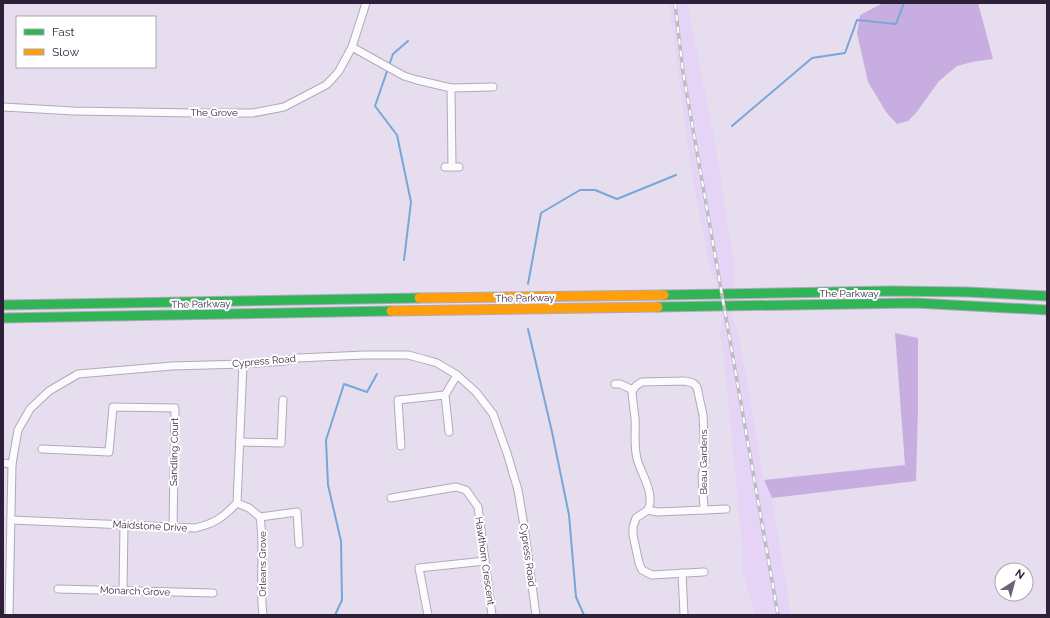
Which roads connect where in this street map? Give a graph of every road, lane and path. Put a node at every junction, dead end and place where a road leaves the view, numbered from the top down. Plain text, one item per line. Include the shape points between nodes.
1 (366, 3) edge
2 (352, 47) junction
3 (494, 87) dead end
4 (451, 88) junction
5 (3, 107) edge
6 (452, 167) dead end
7 (1047, 296) edge
8 (3, 304) edge
9 (1047, 310) edge
10 (40, 317) junction
11 (3, 318) edge
12 (3, 325) edge
13 (243, 364) junction
14 (457, 375) junction
15 (615, 384) dead end
16 (633, 390) junction
17 (446, 395) junction
18 (283, 400) dead end
19 (449, 432) dead end
20 (240, 442) junction
21 (401, 446) dead end
22 (42, 449) dead end
23 (3, 463) edge
24 (12, 464) junction
25 (391, 498) dead end
26 (237, 503) junction
27 (726, 509) dead end
28 (648, 510) junction
29 (704, 510) junction
30 (260, 517) junction
31 (11, 520) junction
32 (124, 525) junction
33 (173, 528) junction
34 (299, 544) dead end
35 (485, 561) junction
36 (704, 572) dead end
37 (682, 573) junction
38 (58, 588) dead end
39 (123, 590) junction
40 (6, 593) edge
41 (213, 593) dead end
42 (9, 615) edge
43 (263, 615) edge
44 (428, 615) edge
45 (492, 615) edge
46 (536, 615) edge
47 (684, 615) edge

1 - 2 street, The Grove
2 - 4 street via 411,78
2 - 5 street, The Grove via 339,71 326,85 284,107 253,112 74,111
3 - 4 street
4 - 6 street
7 - 8 highway, The Parkway via 890,291
9 - 10 highway, The Parkway via 915,303
10 - 11 highway, The Parkway
10 - 12 highway
13 - 14 street, Cypress Road via 324,357 408,355 437,363
13 - 20 street
13 - 24 street, Cypress Road via 172,366 78,374 49,391 30,409 18,430
14 - 17 street
14 - 46 street, Cypress Road via 476,392 493,414 507,453 518,490
15 - 16 street
16 - 28 street via 635,452 649,492
16 - 29 street, Beau Gardens via 642,382 685,381 697,387 703,415
17 - 19 street
17 - 21 street via 398,400
18 - 20 street via 281,443
20 - 26 street
22 - 33 street, Sandling Court via 109,452 113,407 175,408
23 - 24 street
24 - 31 street, Cypress Road
25 - 35 street, Hawthorn Crescent via 456,487 466,490 478,507
26 - 30 street, Orleans Grove
26 - 33 street, Maidstone Drive via 222,518 207,525
27 - 29 street
28 - 29 street
28 - 37 street via 636,518 633,527 641,567 652,575
30 - 34 street via 297,512
30 - 43 street, Orleans Grove
31 - 32 street, Maidstone Drive
31 - 40 street, Cypress Road
32 - 33 street, Maidstone Drive
32 - 39 street
35 - 44 street via 419,568
35 - 45 street, Hawthorn Crescent
36 - 37 street
37 - 47 street
38 - 39 street, Monarch Grove
39 - 41 street, Monarch Grove
40 - 42 street, Cypress Road

